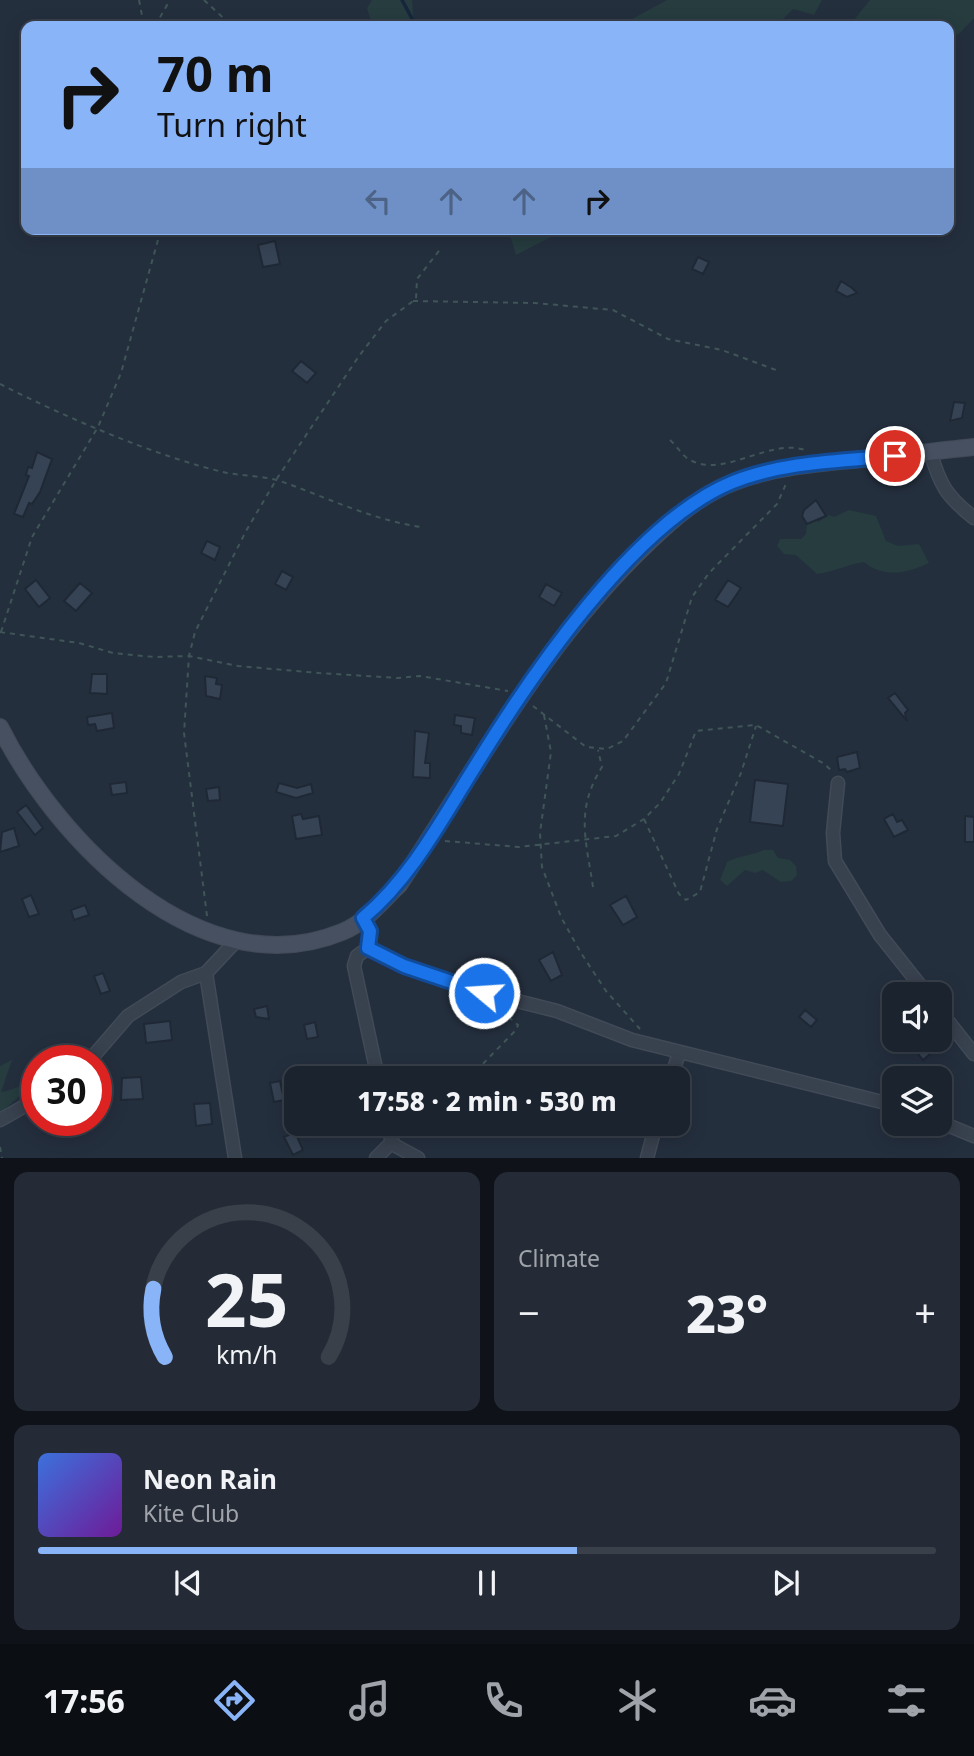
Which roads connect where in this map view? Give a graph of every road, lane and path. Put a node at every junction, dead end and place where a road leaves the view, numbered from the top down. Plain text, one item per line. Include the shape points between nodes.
1 (139, 0) edge
2 (170, 0) edge
3 (204, 0) edge
4 (143, 21) edge
5 (158, 21) edge
6 (227, 21) edge
7 (159, 235) edge
8 (442, 247) dead end
9 (412, 302) junction
10 (776, 370) dead end
11 (0, 384) edge
12 (98, 427) junction
13 (670, 440) dead end
14 (974, 447) edge
15 (930, 451) junction
16 (820, 463) junction
17 (276, 480) junction
18 (783, 496) dead end
19 (974, 518) edge
20 (421, 527) dead end
21 (1, 633) edge
22 (189, 656) junction
23 (519, 695) junction
24 (757, 725) junction
25 (2, 736) edge
26 (598, 749) junction
27 (838, 783) joint
28 (644, 819) junction
29 (586, 839) junction
30 (428, 842) junction
31 (540, 843) junction
32 (593, 887) dead end
33 (363, 918) junction
34 (207, 931) junction
35 (237, 940) junction
36 (368, 948) junction
37 (206, 972) junction
38 (917, 982) edge
39 (497, 1007) dead end
40 (952, 1026) edge
41 (103, 1045) edge
42 (652, 1045) junction
43 (679, 1053) junction
44 (974, 1054) edge
45 (375, 1066) edge
46 (481, 1066) edge
47 (675, 1066) edge
48 (882, 1102) edge
49 (21, 1108) edge
50 (0, 1120) edge
51 (952, 1127) edge
52 (390, 1136) edge
53 (401, 1136) edge
54 (653, 1136) edge
55 (974, 1136) edge
56 (392, 1142) junction
57 (0, 1147) edge
58 (2, 1157) edge
59 (235, 1157) edge
60 (376, 1157) edge
61 (418, 1157) edge
62 (647, 1157) edge

1 - 4 path
2 - 5 path
3 - 6 path
7 - 12 path via 121,373
8 - 9 path via 416,279
9 - 10 path via 535,303 613,310 668,339 722,350
9 - 17 path via 386,321 359,356
11 - 12 path
12 - 17 path via 227,472
12 - 21 path via 42,517
13 - 16 path via 686,458 701,465 787,447 815,453
14 - 15 main road
15 - 16 main road
15 - 19 street via 941,486
16 - 23 main road via 732,483 679,515 600,591
17 - 20 path
17 - 22 path via 217,585
18 - 26 path via 692,597 666,683 643,716 616,747
21 - 22 path via 79,643 113,653
22 - 23 path via 251,668 420,676 477,683
22 - 34 path via 185,762 206,891
23 - 30 main road
24 - 27 path via 831,767
24 - 28 path via 696,731 679,775
24 - 28 path via 717,829 700,892 694,898 686,900 679,894
25 - 34 main road via 40,795 99,860 177,918
26 - 29 path via 602,767 585,802
26 - 31 path via 586,747 544,714 551,768
27 - 38 street via 835,861 880,935
28 - 29 path via 616,836
29 - 31 path
29 - 32 path
30 - 31 path via 519,847
30 - 33 main road via 399,884
31 - 42 path via 542,867 574,941 606,990
33 - 35 main road via 344,931 311,941 268,946
33 - 36 street via 370,931
34 - 35 main road
35 - 37 street
36 - 42 street via 465,988 557,1011
36 - 45 street via 357,956 354,966
37 - 41 street via 181,982 128,1017
37 - 59 street
39 - 46 path via 518,1025
40 - 44 street
42 - 43 street
43 - 47 street
43 - 48 street
49 - 50 street
51 - 55 street
52 - 56 street
53 - 56 path
54 - 62 street
56 - 60 street
56 - 61 street
57 - 58 path

